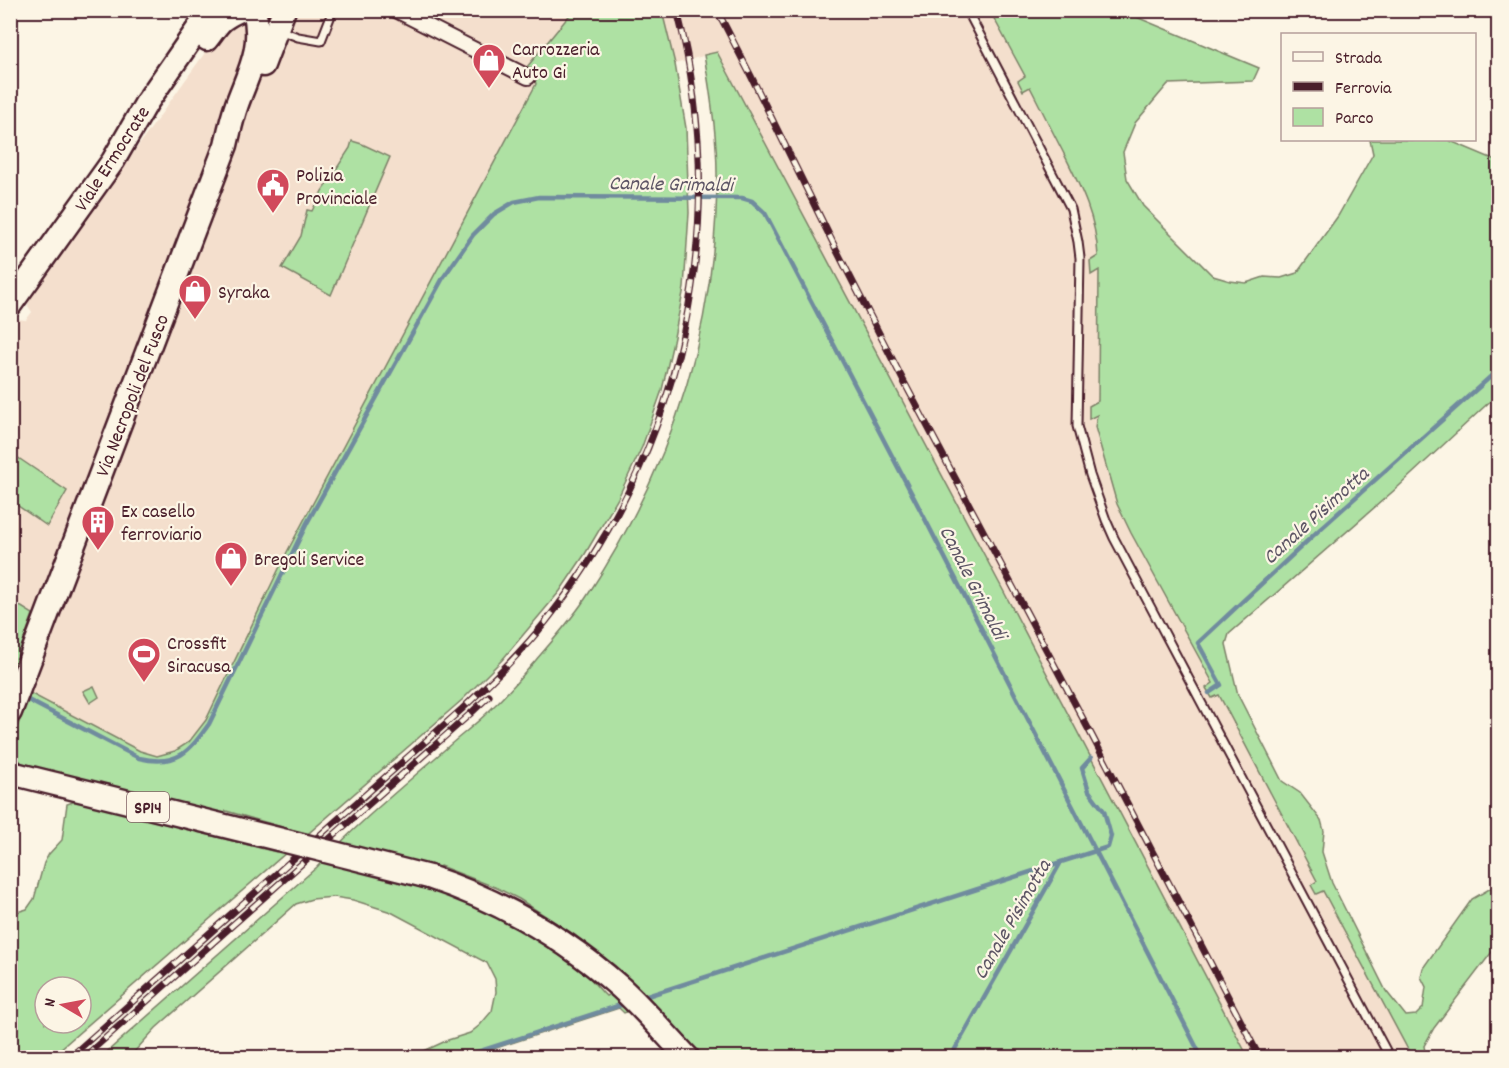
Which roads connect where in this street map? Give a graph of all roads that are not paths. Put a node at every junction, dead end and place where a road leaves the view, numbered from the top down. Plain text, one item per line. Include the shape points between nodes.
1 (211, 10) edge
2 (333, 10) edge
3 (396, 10) edge
4 (967, 10) edge
5 (258, 15) edge
6 (528, 77) dead end
7 (113, 161) junction
8 (10, 305) edge
9 (10, 712) edge
10 (10, 770) edge
11 (688, 1058) edge
12 (1390, 1058) edge

1 - 7 main road, Viale Ermocrate via 147,102
2 - 5 lane via 321,41 298,36
3 - 6 street
4 - 12 lane via 1071,209 1080,258 1077,426 1106,520
5 - 7 main road via 226,15 220,20 155,111
5 - 9 main road, Via Necropoli del Fusco via 256,53 226,145
7 - 8 main road, Viale Ermocrate via 22,282
10 - 11 main road, SP14, bridge via 461,888 510,910 567,945 621,988

